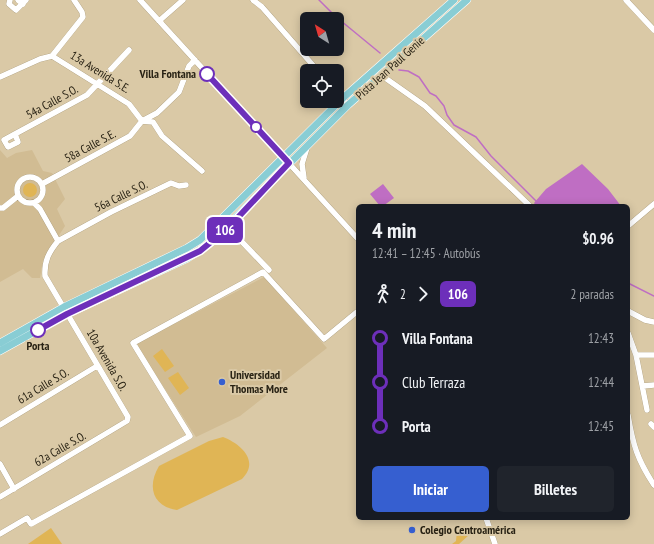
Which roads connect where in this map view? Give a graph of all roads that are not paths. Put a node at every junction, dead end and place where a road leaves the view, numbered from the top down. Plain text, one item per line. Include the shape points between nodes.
1 (10, 0) edge
2 (74, 0) edge
3 (140, 0) edge
4 (183, 0) edge
5 (253, 0) edge
6 (454, 0) edge
7 (467, 0) edge
8 (626, 0) edge
9 (22, 1) edge
10 (159, 21) junction
11 (654, 30) edge
12 (410, 39) junction
13 (129, 50) dead end
14 (52, 56) junction
15 (195, 60) junction
16 (312, 64) edge
17 (381, 75) junction
18 (0, 77) edge
19 (364, 80) junction
20 (98, 83) junction
21 (344, 97) edge
22 (344, 99) edge
23 (348, 105) junction
24 (333, 108) edge
25 (142, 121) junction
26 (15, 134) dead end
27 (309, 143) junction
28 (283, 156) junction
29 (289, 163) junction
30 (202, 171) dead end
31 (304, 179) junction
32 (42, 184) junction
33 (186, 186) dead end
34 (18, 196) junction
35 (34, 203) junction
36 (528, 204) edge
37 (654, 204) edge
38 (0, 208) edge
39 (221, 220) junction
40 (630, 224) edge
41 (228, 228) junction
42 (356, 237) edge
43 (58, 241) junction
44 (269, 270) dead end
45 (65, 310) junction
46 (630, 312) edge
47 (356, 313) edge
48 (654, 322) edge
49 (630, 338) edge
50 (2, 344) edge
51 (636, 355) junction
52 (654, 355) edge
53 (97, 366) junction
54 (643, 386) junction
55 (654, 386) edge
56 (647, 410) dead end
57 (128, 417) joint
58 (0, 425) edge
59 (630, 426) edge
60 (0, 464) edge
61 (654, 485) edge
62 (14, 489) junction
63 (0, 497) edge
64 (487, 520) edge
65 (0, 534) edge
66 (495, 544) edge

1 - 9 street via 9,4 16,10
2 - 14 street via 83,17
3 - 10 street
4 - 10 street
5 - 16 street
6 - 12 main road, Pista Jean Paul Genie
7 - 17 main road, Pista Jean Paul Genie
8 - 11 street
10 - 15 street
12 - 17 main road via 382,68
12 - 19 main road, Pista Jean Paul Genie
13 - 20 street, 54a Calle S.O.
14 - 18 street
14 - 20 street, 13a Avenida S.E.
15 - 25 street via 178,92 161,111
15 - 28 street
17 - 19 main road
17 - 23 main road, Pista Jean Paul Genie
17 - 36 street via 425,106
19 - 21 main road, Pista Jean Paul Genie
20 - 25 street, 13a Avenida S.E. via 129,104
20 - 26 street, 54a Calle S.O. via 78,101
22 - 23 street
23 - 27 main road, Pista Jean Paul Genie
24 - 28 main road, Pista Jean Paul Genie
25 - 30 street, 13a Avenida S.E. via 153,122 162,136
25 - 32 street, 58a Calle S.E. via 130,136 120,143
27 - 29 main road, Pista Jean Paul Genie
27 - 31 street via 302,164
28 - 29 street
28 - 39 main road, Pista Jean Paul Genie
29 - 31 street
29 - 41 main road, Pista Jean Paul Genie
31 - 42 street
32 - 34 street via 36,178 27,177 17,187
32 - 35 street via 41,198
33 - 43 street, 56a Calle S.O. via 172,183
34 - 35 street via 25,202
34 - 38 street via 4,208
35 - 43 street
37 - 40 street
39 - 41 street
39 - 45 main road, Pista Jean Paul Genie via 200,240 187,248
41 - 44 street
41 - 45 main road, Pista Jean Paul Genie via 188,258
43 - 45 street, 10a Avenida S.O. via 47,257 44,266 45,276
45 - 50 main road, Pista Jean Paul Genie
45 - 53 street, 10a Avenida S.O.
46 - 48 street
47 - 65 street via 324,339 263,272 133,343 190,436 30,524 27,518
49 - 51 street
51 - 52 street
51 - 54 street
53 - 57 street, 10a Avenida S.O.
53 - 58 street, 61a Calle S.O.
54 - 55 street
54 - 56 street
57 - 62 street, 62a Calle S.O. via 125,424
59 - 61 street via 634,449
60 - 62 street
62 - 63 street, 62a Calle S.O.
64 - 66 street

